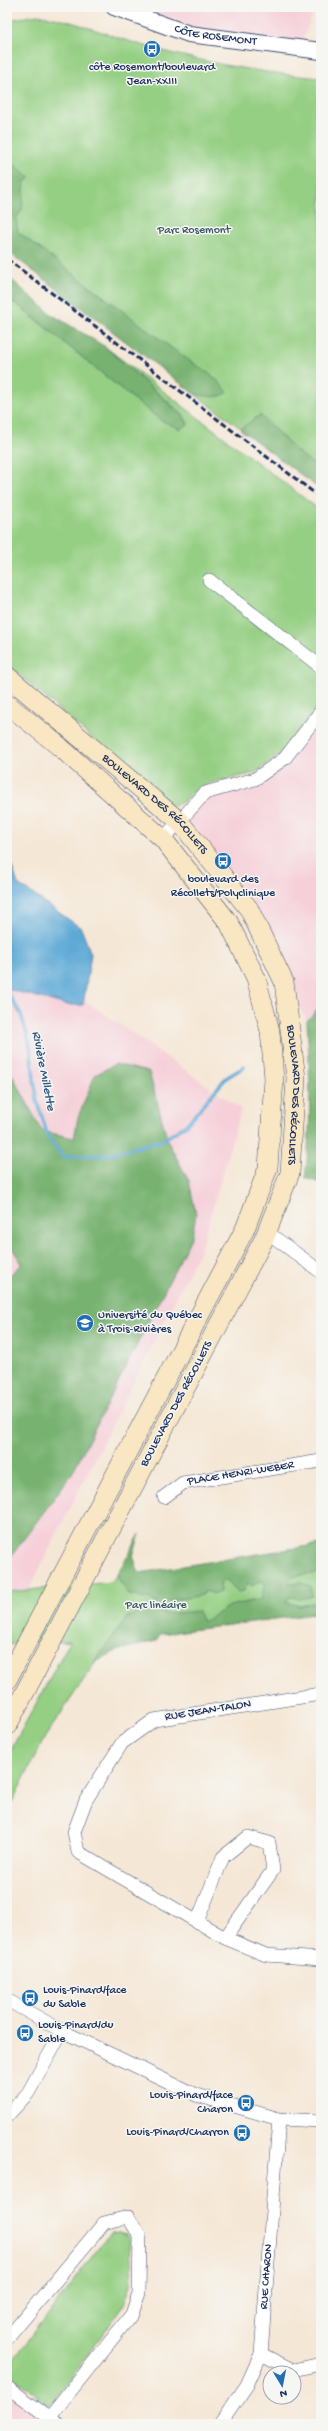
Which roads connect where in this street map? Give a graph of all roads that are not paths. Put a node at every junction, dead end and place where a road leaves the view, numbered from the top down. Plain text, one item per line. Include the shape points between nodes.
1 (114, 7) edge
2 (321, 51) edge
3 (209, 580) dead end
4 (321, 667) edge
5 (7, 676) edge
6 (7, 704) edge
7 (321, 711) edge
8 (179, 821) junction
9 (163, 839) junction
10 (267, 1232) junction
11 (321, 1272) edge
12 (321, 1461) edge
13 (164, 1497) dead end
14 (7, 1680) edge
15 (321, 1694) edge
16 (7, 1726) edge
17 (197, 1922) junction
18 (225, 1938) junction
19 (321, 1959) edge
20 (7, 2000) edge
21 (62, 2031) junction
22 (7, 2116) edge
23 (279, 2119) junction
24 (321, 2121) edge
25 (7, 2339) edge
26 (261, 2354) junction
27 (321, 2364) edge
28 (7, 2387) edge
29 (53, 2421) edge
30 (220, 2424) edge

1 - 2 street, CÔTE ROSEMONT via 189,34
3 - 4 street
5 - 8 main road, BOULEVARD DES RÉCOLLETS
6 - 9 main road, BOULEVARD DES RÉCOLLETS via 60,747
7 - 8 street via 285,758 255,779 206,793
8 - 9 street
8 - 10 main road, BOULEVARD DES RÉCOLLETS via 249,909 284,982 296,1086 290,1173
9 - 14 main road, BOULEVARD DES RÉCOLLETS via 229,923 256,978 270,1030 274,1079 268,1168 245,1229
10 - 11 street
10 - 16 main road, BOULEVARD DES RÉCOLLETS
12 - 13 street, PLACE HENRI-WEBER via 183,1484
15 - 17 street, RUE JEAN-TALON via 154,1720 122,1743 86,1800 74,1832 78,1852
17 - 18 street, RUE JEAN-TALON
17 - 18 street via 223,1857 248,1836 269,1843 273,1870
18 - 19 street, RUE JEAN-TALON via 266,1955
20 - 21 street
21 - 22 street via 28,2092
21 - 23 street via 196,2095
23 - 24 street
23 - 26 street, RUE CHARON
25 - 29 street via 104,2223 128,2217 140,2236 139,2293 132,2314
26 - 27 street via 293,2370
26 - 30 street, RUE CHARON via 247,2384
28 - 29 street

